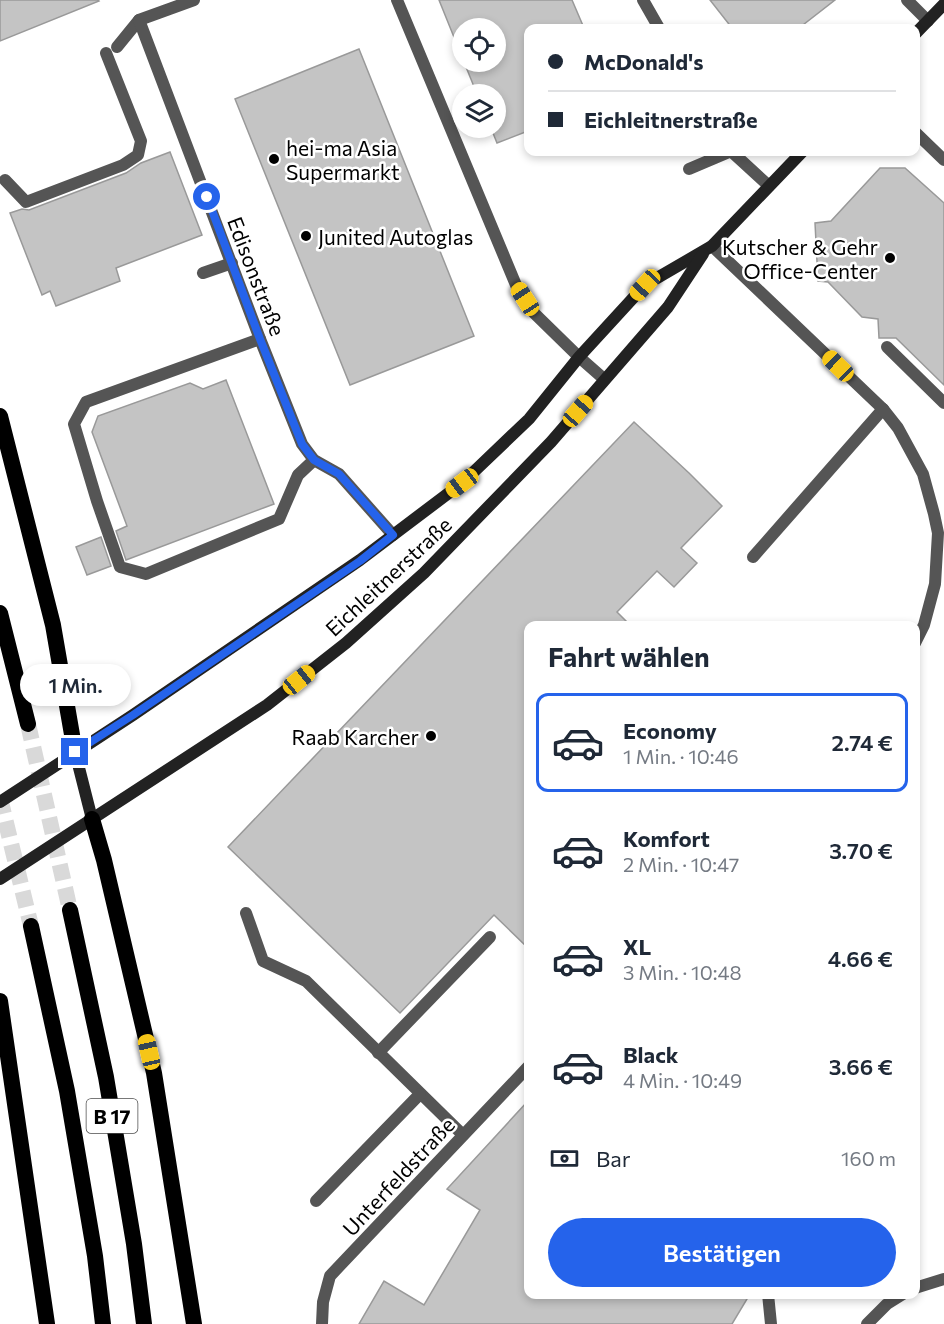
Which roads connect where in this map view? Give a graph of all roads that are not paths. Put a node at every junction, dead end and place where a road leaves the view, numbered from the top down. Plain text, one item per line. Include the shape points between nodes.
1 (194, 0) edge
2 (397, 0) edge
3 (643, 0) edge
4 (907, 0) edge
5 (944, 4) edge
6 (140, 21) junction
7 (927, 21) junction
8 (656, 24) edge
9 (920, 29) edge
10 (920, 137) edge
11 (721, 156) edge
12 (735, 156) edge
13 (798, 156) edge
14 (944, 160) edge
15 (689, 170) dead end
16 (5, 180) dead end
17 (769, 186) junction
18 (709, 248) junction
19 (232, 263) junction
20 (203, 273) dead end
21 (260, 339) junction
22 (887, 347) dead end
23 (579, 357) junction
24 (604, 380) junction
25 (944, 403) edge
26 (883, 409) junction
27 (0, 416) edge
28 (314, 460) junction
29 (393, 535) junction
30 (753, 557) dead end
31 (0, 613) edge
32 (920, 633) edge
33 (28, 724) tunnel mouth
34 (70, 756) junction
35 (0, 802) edge
36 (86, 823) junction
37 (0, 879) edge
38 (70, 910) tunnel mouth
39 (246, 914) dead end
40 (30, 926) tunnel mouth
41 (490, 937) dead end
42 (0, 1001) edge
43 (378, 1053) junction
44 (524, 1071) edge
45 (420, 1094) junction
46 (463, 1135) junction
47 (316, 1201) dead end
48 (944, 1280) edge
49 (920, 1287) edge
50 (768, 1299) edge
51 (895, 1299) edge
52 (47, 1324) edge
53 (103, 1324) edge
54 (144, 1324) edge
55 (194, 1324) edge
56 (322, 1324) edge
57 (771, 1324) edge
58 (867, 1324) edge

1 - 6 street
2 - 23 street via 516,285 534,314
3 - 8 street
4 - 7 street
5 - 7 main road
6 - 16 street via 112,50 141,141 138,155 123,165 26,202
6 - 19 street, Edisonstraße
7 - 9 main road
10 - 14 street
11 - 15 street
12 - 17 street
13 - 17 main road, Eichleitnerstraße
17 - 18 main road, Eichleitnerstraße
18 - 23 main road, Eichleitnerstraße via 645,285
18 - 24 main road, Eichleitnerstraße via 668,307
18 - 26 street
19 - 20 street
19 - 21 street, Edisonstraße
21 - 28 street, Edisonstraße via 302,444
21 - 28 street via 86,402 74,424 120,567 146,574 279,519 298,475
22 - 25 street
23 - 24 street
23 - 29 main road, Eichleitnerstraße via 529,419 462,483
24 - 36 main road, Eichleitnerstraße via 551,442 424,573 346,643 267,705
26 - 30 street
26 - 32 street via 923,474 938,533 935,584
27 - 34 highway via 53,626
28 - 29 street, Edisonstraße via 339,474
29 - 34 main road, Eichleitnerstraße
31 - 33 highway
34 - 35 main road, Eichleitnerstraße
34 - 36 main road
36 - 37 main road, Eichleitnerstraße
36 - 55 highway via 104,860 154,1073
38 - 54 highway, B 17 via 106,1077
39 - 43 street via 263,961 306,981
40 - 53 highway, B 17 via 67,1091
41 - 43 street
42 - 52 highway
43 - 45 street
44 - 46 street, Unterfeldstraße
45 - 46 street
45 - 47 street
46 - 56 street, Unterfeldstraße via 330,1276
48 - 49 street
50 - 57 street
51 - 58 street

